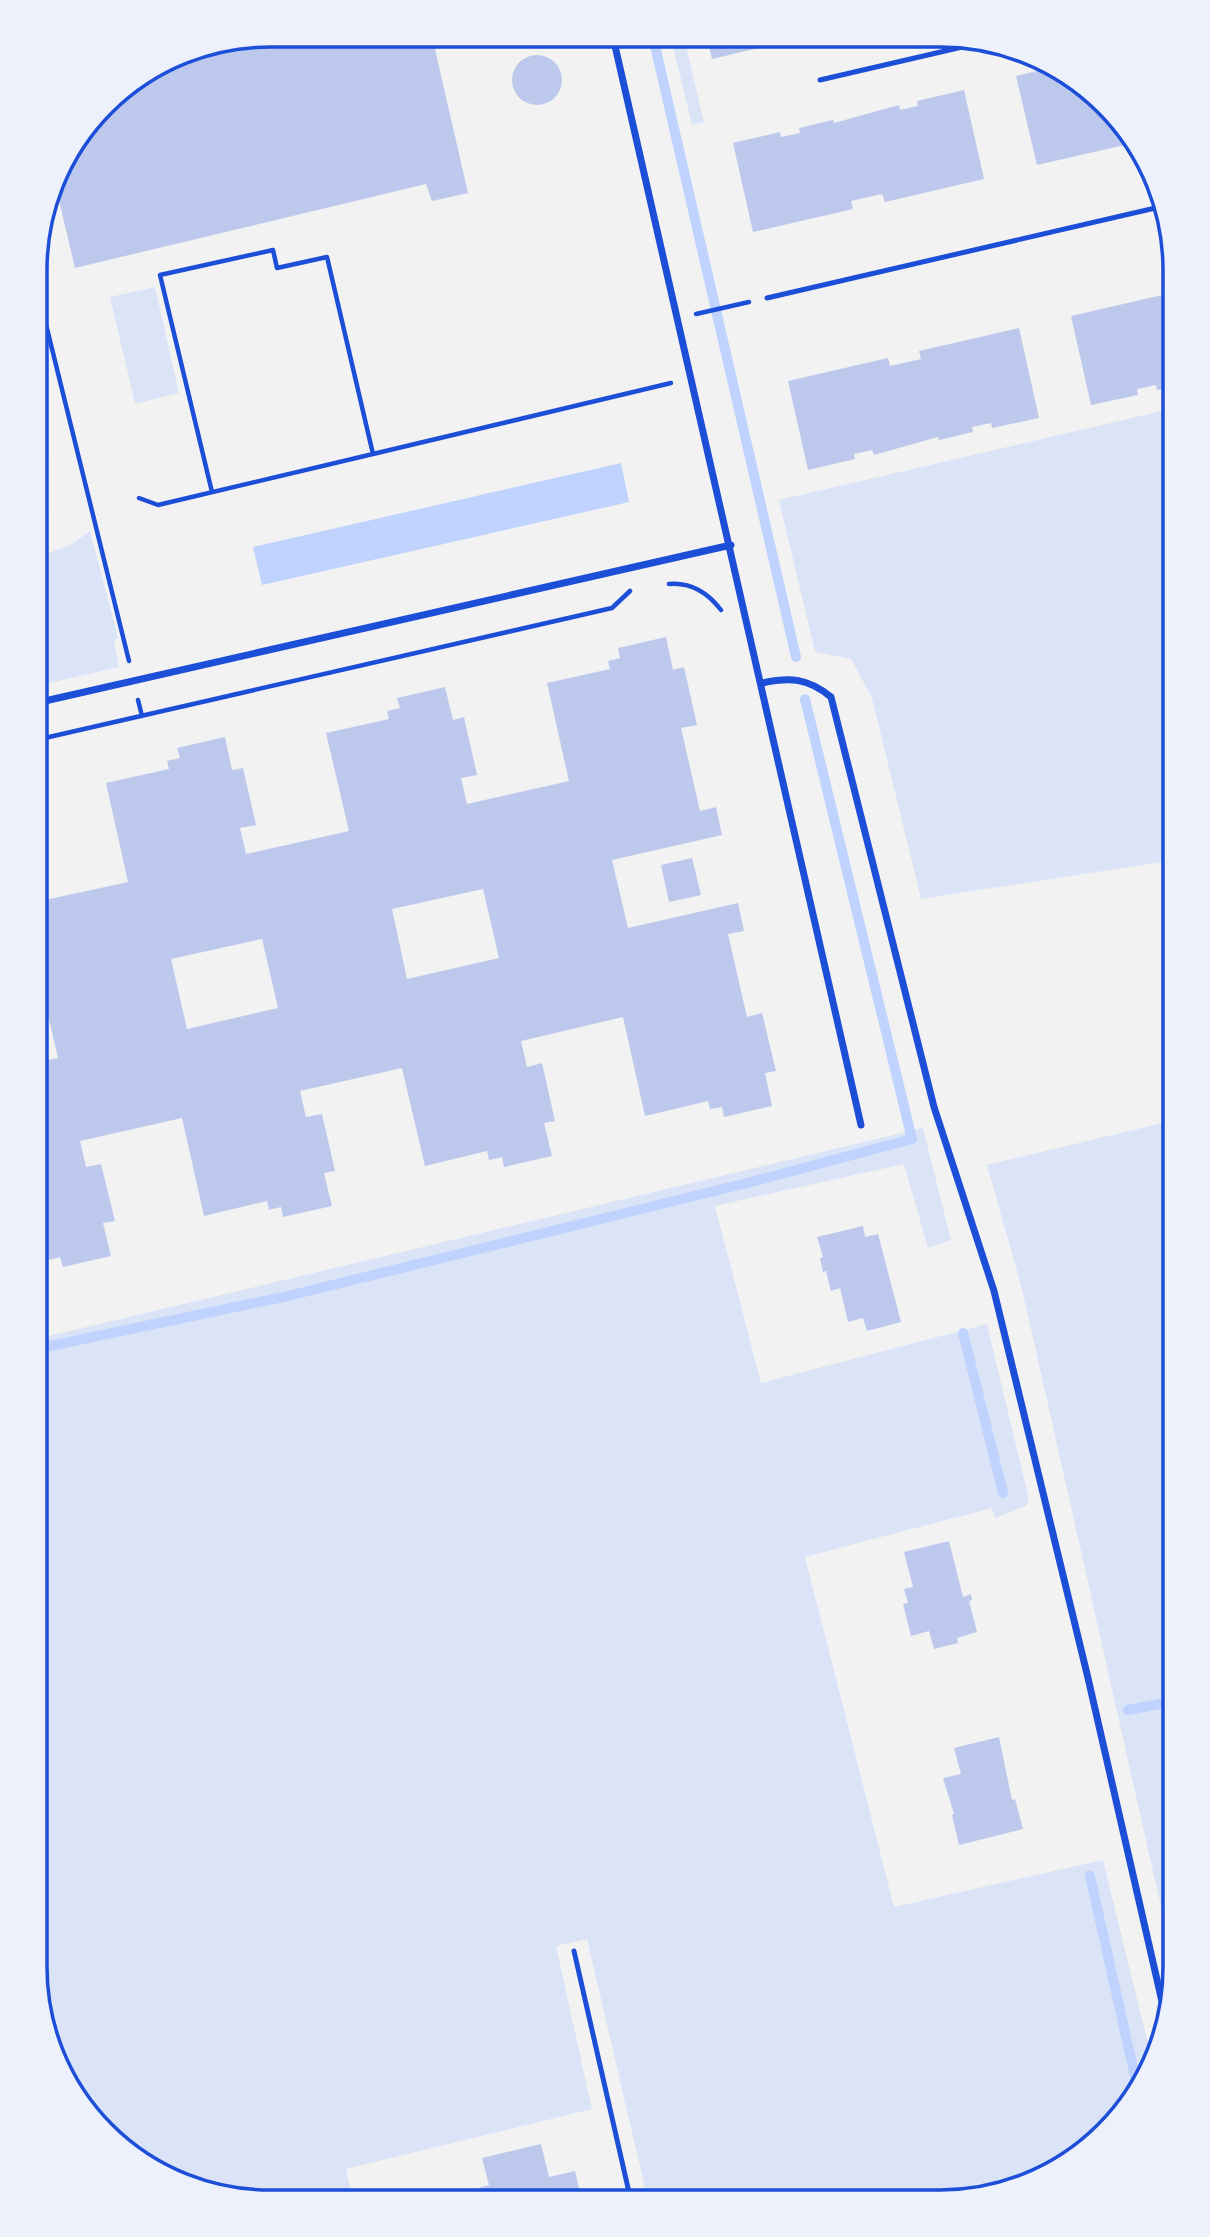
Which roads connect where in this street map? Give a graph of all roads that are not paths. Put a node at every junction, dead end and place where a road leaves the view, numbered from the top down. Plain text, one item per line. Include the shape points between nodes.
1 (616, 47) edge
2 (956, 48) edge
3 (820, 80) dead end
4 (1153, 208) edge
5 (767, 298) dead end
6 (731, 545) junction
7 (762, 684) junction
8 (47, 701) edge
9 (861, 1125) dead end
10 (575, 1951) dead end
11 (1160, 1994) edge
12 (629, 2190) edge

1 - 6 street
2 - 3 lane
4 - 5 lane
6 - 7 street
6 - 8 street
7 - 9 street
7 - 11 street via 784,679 816,684 831,697 838,717 934,1107 994,1291
10 - 12 lane

